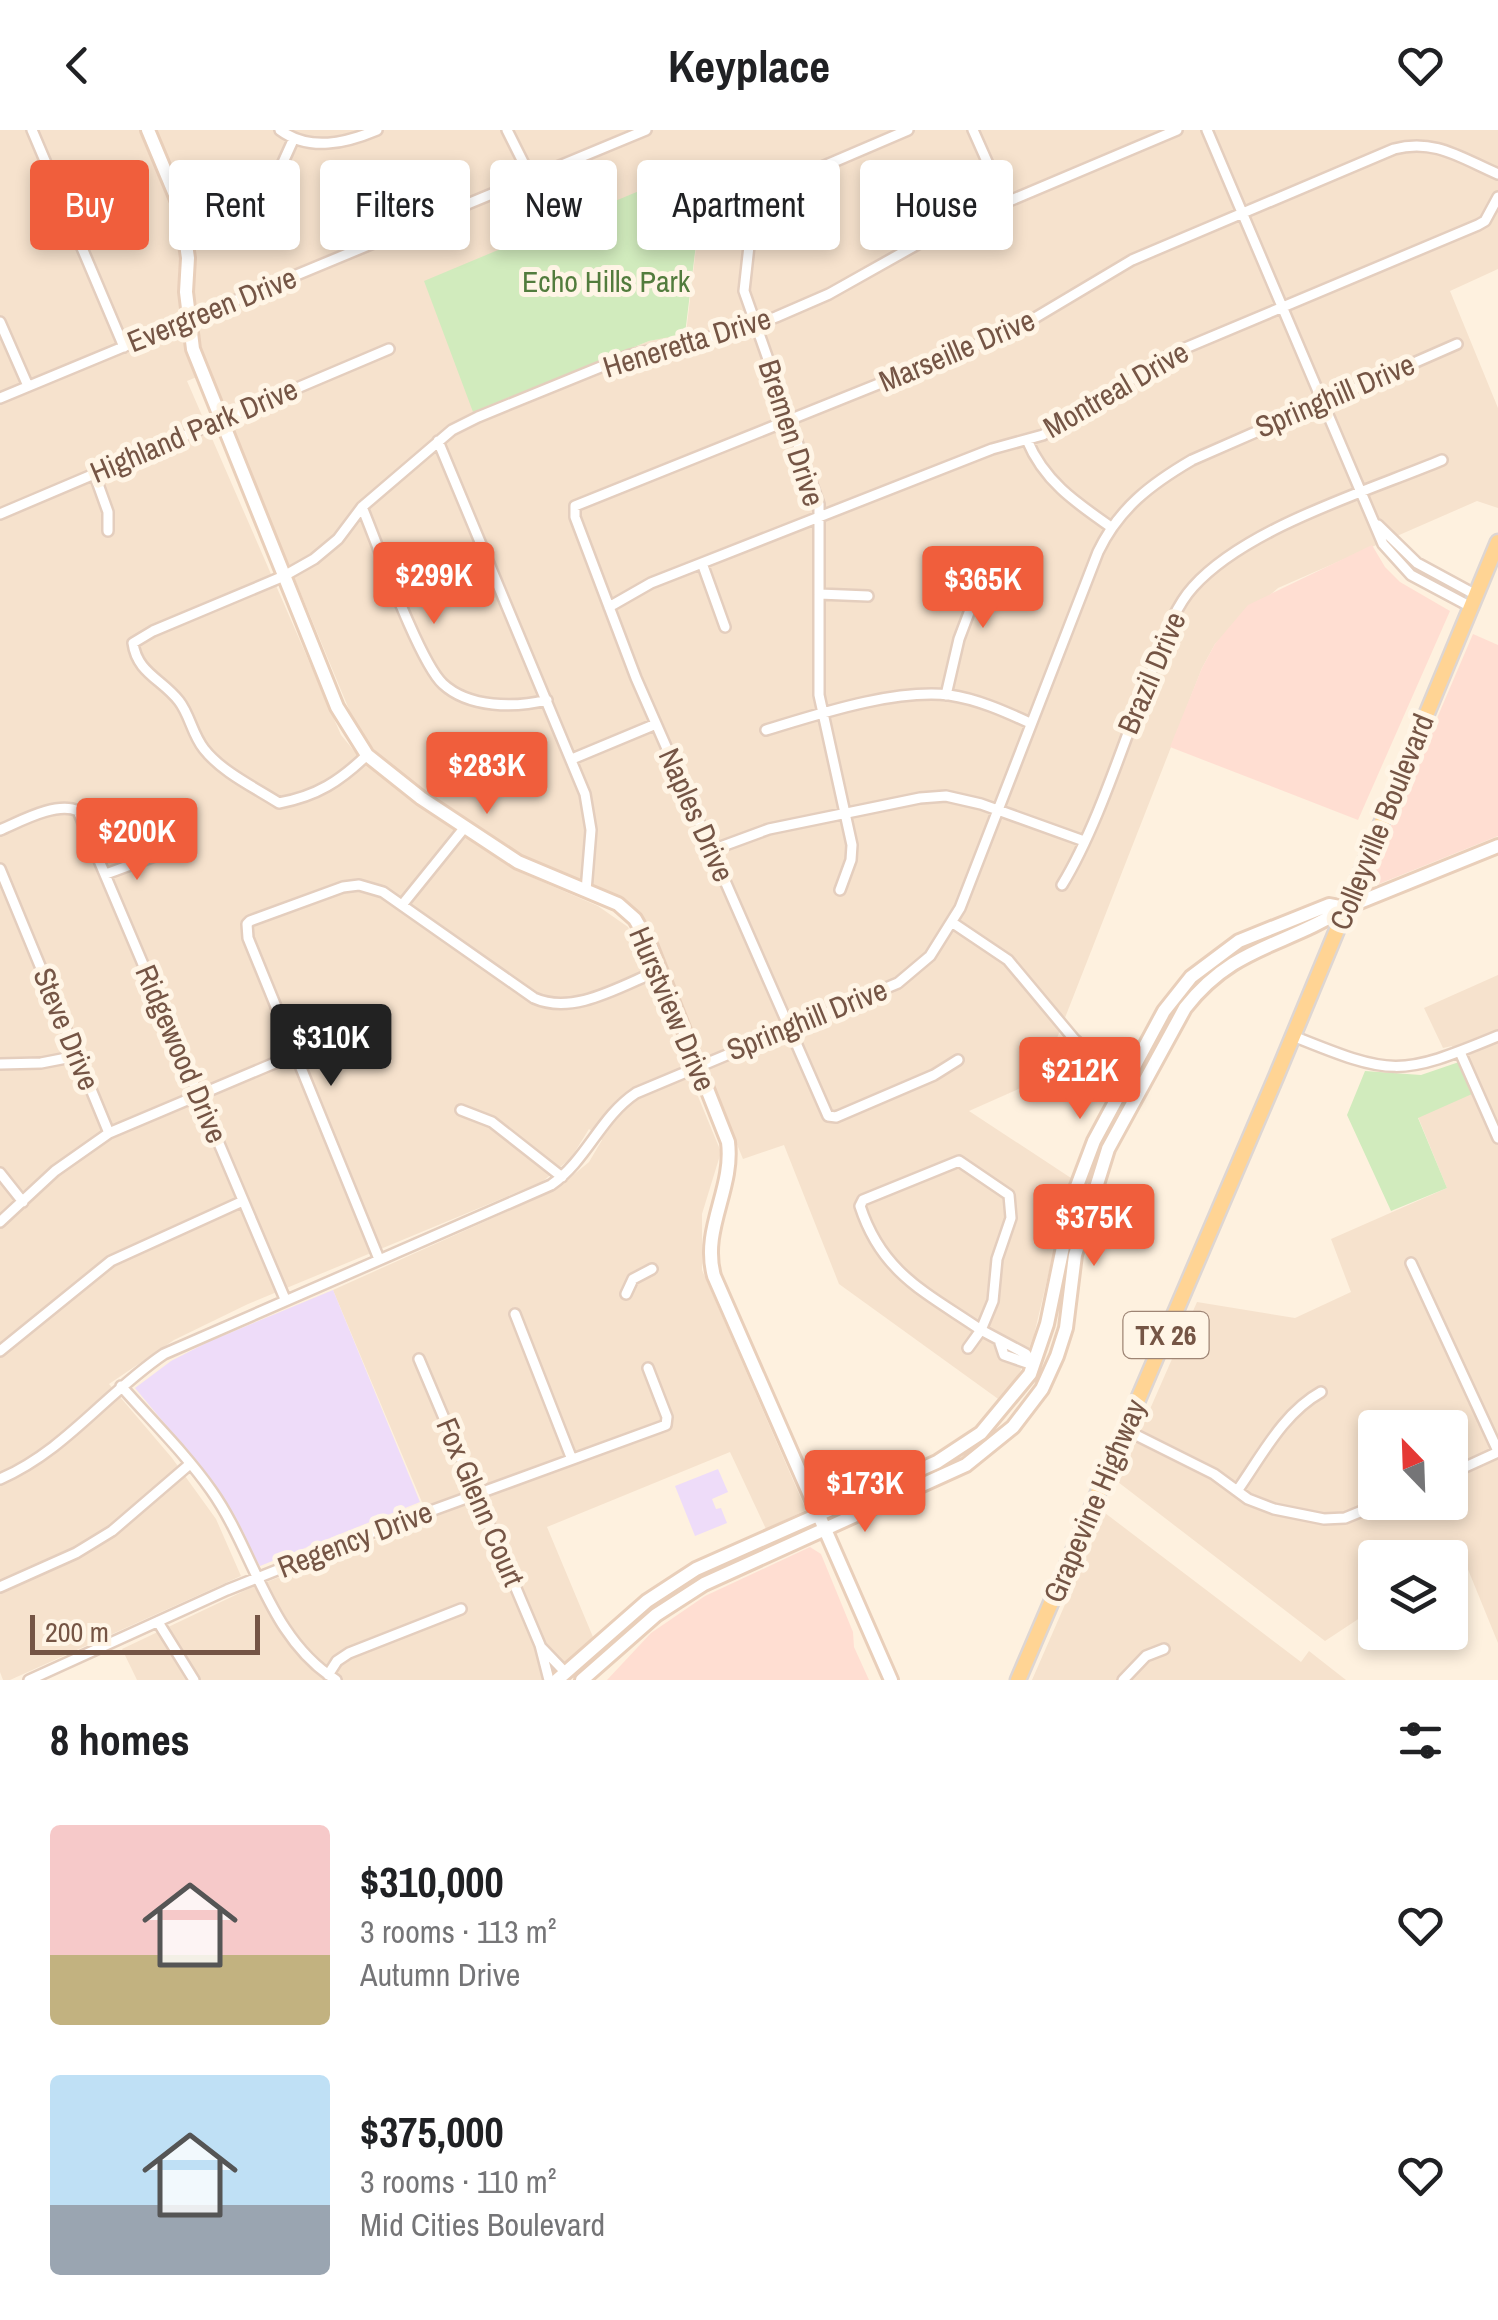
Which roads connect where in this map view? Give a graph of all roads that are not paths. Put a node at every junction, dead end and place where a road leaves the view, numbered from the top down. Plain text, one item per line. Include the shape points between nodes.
1 (32, 130) edge
2 (148, 130) edge
3 (280, 130) edge
4 (377, 130) edge
5 (507, 130) edge
6 (646, 130) edge
7 (908, 130) edge
8 (973, 130) edge
9 (1177, 130) edge
10 (1207, 130) edge
11 (294, 138) junction
12 (284, 160) edge
13 (521, 160) edge
14 (574, 160) edge
15 (986, 160) edge
16 (1498, 174) edge
17 (490, 195) edge
18 (1498, 197) edge
19 (1013, 199) edge
20 (1242, 212) junction
21 (905, 250) edge
22 (1282, 306) junction
23 (188, 320) junction
24 (0, 322) edge
25 (754, 325) junction
26 (1457, 344) dead end
27 (124, 346) junction
28 (389, 349) dead end
29 (28, 386) junction
30 (0, 398) edge
31 (1322, 402) junction
32 (219, 420) junction
33 (790, 420) junction
34 (1027, 440) junction
35 (438, 441) junction
36 (1442, 460) dead end
37 (94, 473) junction
38 (1362, 494) junction
39 (575, 506) joint
40 (362, 507) junction
41 (0, 514) edge
42 (820, 517) junction
43 (1111, 527) junction
44 (108, 531) dead end
45 (1498, 542) edge
46 (990, 558) dead end
47 (702, 563) junction
48 (284, 576) junction
49 (819, 594) junction
50 (868, 596) dead end
51 (1474, 601) junction
52 (608, 607) junction
53 (725, 627) dead end
54 (946, 695) junction
55 (548, 700) junction
56 (823, 714) junction
57 (1030, 722) junction
58 (656, 724) junction
59 (766, 730) dead end
60 (367, 755) junction
61 (572, 760) junction
62 (997, 810) junction
63 (846, 812) junction
64 (465, 828) junction
65 (0, 830) edge
66 (1084, 841) junction
67 (1498, 846) edge
68 (712, 850) junction
69 (155, 856) dead end
70 (0, 869) edge
71 (106, 874) junction
72 (1062, 885) dead end
73 (840, 890) dead end
74 (586, 891) junction
75 (402, 905) junction
76 (1346, 908) junction
77 (953, 923) junction
78 (660, 970) junction
79 (788, 1028) junction
80 (341, 1035) dead end
81 (1294, 1036) junction
82 (1498, 1036) edge
83 (1460, 1052) junction
84 (296, 1054) junction
85 (78, 1056) junction
86 (958, 1060) dead end
87 (0, 1064) edge
88 (697, 1065) junction
89 (1125, 1084) junction
90 (1138, 1093) junction
91 (198, 1094) junction
92 (1265, 1102) joint
93 (461, 1110) dead end
94 (109, 1133) junction
95 (1498, 1138) edge
96 (0, 1173) edge
97 (562, 1177) junction
98 (244, 1201) junction
99 (23, 1202) junction
100 (0, 1222) edge
101 (379, 1259) junction
102 (1411, 1263) dead end
103 (652, 1269) dead end
104 (626, 1294) dead end
105 (286, 1299) junction
106 (514, 1314) dead end
107 (982, 1330) junction
108 (968, 1348) dead end
109 (0, 1350) edge
110 (419, 1358) dead end
111 (1033, 1366) junction
112 (648, 1368) dead end
113 (1050, 1372) junction
114 (121, 1386) junction
115 (1320, 1392) dead end
116 (1126, 1430) junction
117 (1498, 1452) edge
118 (571, 1457) junction
119 (190, 1464) junction
120 (1468, 1466) edge
121 (922, 1469) junction
122 (0, 1478) edge
123 (929, 1483) junction
124 (1236, 1491) junction
125 (476, 1494) junction
126 (1358, 1513) edge
127 (817, 1514) junction
128 (824, 1529) junction
129 (257, 1578) junction
130 (670, 1585) junction
131 (0, 1588) edge
132 (678, 1599) junction
133 (461, 1609) dead end
134 (158, 1622) junction
135 (540, 1645) junction
136 (1164, 1649) dead end
137 (332, 1677) edge
138 (557, 1678) edge
139 (29, 1680) edge
140 (194, 1680) edge
141 (582, 1680) edge
142 (892, 1680) edge
143 (1018, 1680) edge
144 (1123, 1680) edge

1 - 27 street
2 - 23 main road, Hurstview Drive via 181,209
3 - 11 street
4 - 11 street via 336,143
5 - 13 street
6 - 14 street, Evergreen Drive
7 - 25 street, Bremen Drive via 768,190 760,200 744,279
8 - 15 street
9 - 19 street, Heneretta Drive
10 - 20 street
11 - 12 street
16 - 20 street, Marseille Drive via 1414,144
17 - 23 street, Evergreen Drive
18 - 22 street, Montreal Drive via 1478,225
20 - 22 street
20 - 33 street, Marseille Drive via 1132,260 1018,328
21 - 25 street, Heneretta Drive via 828,294
22 - 31 street
22 - 34 street, Montreal Drive via 1148,366 1058,428
23 - 27 street, Evergreen Drive
23 - 32 main road, Hurstview Drive
24 - 29 street
25 - 33 street, Bremen Drive
25 - 35 street, Heneretta Drive via 630,355 478,417
26 - 31 street, Springhill Drive
27 - 29 street, Evergreen Drive
28 - 32 street, Highland Park Drive
29 - 30 street, Evergreen Drive
31 - 38 street
31 - 43 street, Springhill Drive via 1180,467
32 - 37 street, Highland Park Drive
32 - 48 main road, Hurstview Drive
33 - 39 street, Marseille Drive
33 - 42 street, Bremen Drive
34 - 42 street, Montreal Drive
34 - 43 street via 1045,475
35 - 40 street, Heneretta Drive
35 - 55 street
36 - 38 street, Brazil Drive
37 - 41 street, Highland Park Drive
37 - 44 street
38 - 51 street via 1376,524 1416,563
38 - 66 street, Brazil Drive via 1243,548 1191,589
39 - 52 street, Naples Drive
40 - 48 street, Heneretta Drive via 338,539
40 - 55 street via 441,682 497,704
42 - 47 street, Montreal Drive
42 - 49 street, Bremen Drive
43 - 57 street, Springhill Drive
45 - 51 main road, Colleyville Boulevard / TX 26
46 - 54 street
47 - 52 street, Montreal Drive
47 - 53 street
48 - 60 main road, Hurstview Drive via 338,707
48 - 60 street, Heneretta Drive via 152,631 134,642 135,657 183,705 206,752 279,802 340,781
49 - 50 street
49 - 56 street, Bremen Drive
51 - 76 main road, Colleyville Boulevard / TX 26
52 - 58 street, Naples Drive
54 - 56 street
54 - 57 street
55 - 61 street
56 - 59 street
56 - 63 street, Bremen Drive
57 - 62 street, Springhill Drive
58 - 61 street
58 - 68 street, Naples Drive
60 - 64 main road, Hurstview Drive
61 - 74 street via 590,813
62 - 63 street via 946,796
62 - 66 street
62 - 77 street, Springhill Drive
63 - 68 street
63 - 73 street, Bremen Drive via 851,860
64 - 74 main road, Hurstview Drive via 518,862
64 - 75 street
65 - 71 street, Ridgewood Drive via 51,811 76,810
66 - 72 street, Brazil Drive
67 - 76 main road
68 - 79 street, Naples Drive
69 - 71 street
70 - 85 street, Steve Drive
71 - 91 street, Ridgewood Drive
74 - 78 main road, Hurstview Drive via 627,910
75 - 78 street via 548,1004 572,1004
75 - 84 street via 351,885 247,924
76 - 81 main road, Colleyville Boulevard / TX 26
76 - 89 main road via 1329,905 1219,954 1164,1011
76 - 90 main road via 1248,952 1211,978 1185,1008
77 - 79 street, Springhill Drive via 930,956 898,983
77 - 89 street via 1008,960 1074,1039
78 - 88 main road, Hurstview Drive
79 - 86 street, Naples Drive via 832,1118
79 - 88 street, Springhill Drive
80 - 84 street
81 - 83 street via 1350,1060 1390,1068
81 - 92 main road, Colleyville Boulevard / TX 26
82 - 83 street
83 - 95 street
84 - 91 street
84 - 101 street
85 - 87 street
85 - 94 street, Steve Drive
88 - 97 street, Springhill Drive via 619,1104
88 - 127 main road, Hurstview Drive via 730,1159 709,1244 714,1276
89 - 90 street
89 - 111 main road via 1074,1194
90 - 113 main road via 1099,1175
91 - 94 street
91 - 98 street, Ridgewood Drive
92 - 116 main road, Grapevine Highway / TX 26
93 - 97 street via 492,1122
94 - 99 street
96 - 99 street
97 - 101 street, Springhill Drive
98 - 105 street, Ridgewood Drive
98 - 109 street via 111,1261
99 - 100 street
101 - 105 street, Springhill Drive
102 - 117 street
103 - 104 street via 632,1280
105 - 114 street, Springhill Drive via 164,1354
106 - 118 street
107 - 107 street via 886,1261 861,1211 863,1200 960,1161 1009,1195 1013,1212
107 - 108 street
107 - 111 street via 1026,1354
110 - 125 street, Fox Glenn Court
111 - 113 main road
111 - 121 main road via 981,1433
112 - 118 street, Regency Drive via 666,1424
113 - 123 main road via 1014,1427 966,1465
114 - 119 street
114 - 122 street, Springhill Drive via 52,1450
115 - 124 street via 1289,1418
116 - 124 street
116 - 143 main road, Grapevine Highway / TX 26
117 - 120 street
118 - 125 street, Regency Drive
119 - 129 street via 219,1502
119 - 131 street via 112,1531
121 - 123 main road
121 - 127 main road
123 - 128 main road
124 - 126 street via 1274,1509 1324,1519
125 - 129 street, Regency Drive
125 - 135 street, Fox Glenn Court
127 - 128 main road, Hurstview Drive
127 - 130 main road
128 - 132 main road
128 - 142 main road, Hurstview Drive
129 - 134 street, Regency Drive
129 - 137 street via 286,1630
130 - 132 main road
130 - 138 main road
132 - 141 main road
133 - 137 street via 349,1654 336,1661
134 - 139 street, Regency Drive
134 - 140 street
135 - 138 street, Fox Glenn Court
135 - 138 street, Fox Glenn Court
136 - 144 street via 1146,1656

